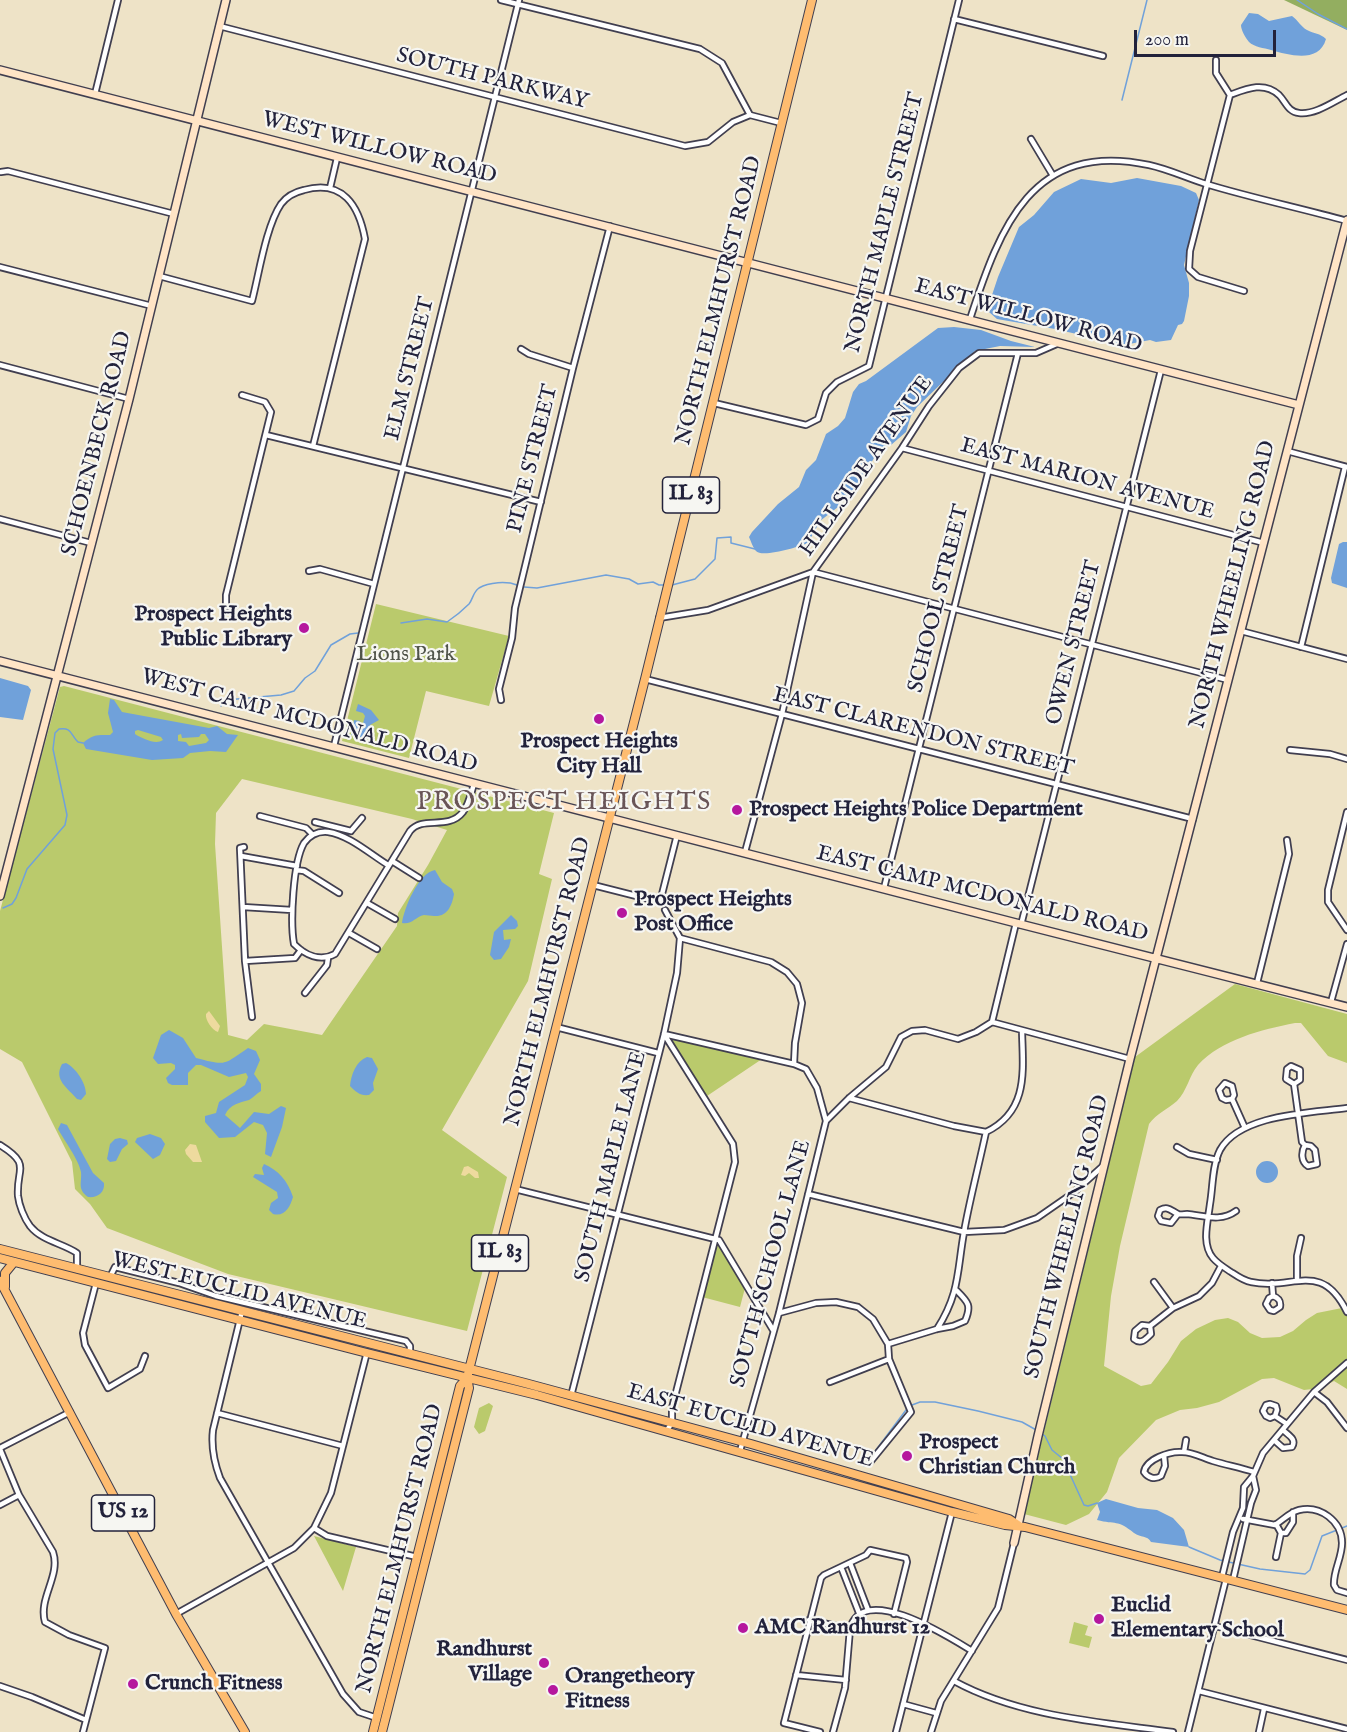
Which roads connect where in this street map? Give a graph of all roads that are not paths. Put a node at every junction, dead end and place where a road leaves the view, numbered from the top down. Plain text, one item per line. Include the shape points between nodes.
1 (118, 0) edge
2 (226, 0) edge
3 (501, 0) edge
4 (813, 0) edge
5 (959, 0) edge
6 (519, 2) edge
7 (954, 19) junction
8 (219, 26) junction
9 (1103, 56) dead end
10 (1216, 60) dead end
11 (0, 70) edge
12 (95, 94) junction
13 (1230, 95) junction
14 (1347, 95) edge
15 (496, 98) junction
16 (750, 115) junction
17 (196, 120) junction
18 (781, 123) junction
19 (1030, 139) dead end
20 (337, 158) junction
21 (1, 172) edge
22 (1052, 174) junction
23 (1208, 184) junction
24 (330, 188) junction
25 (472, 191) junction
26 (174, 214) junction
27 (1347, 220) edge
28 (610, 226) junction
29 (748, 263) junction
30 (0, 267) edge
31 (159, 276) junction
32 (1244, 291) dead end
33 (885, 298) junction
34 (152, 306) junction
35 (970, 319) junction
36 (1061, 343) junction
37 (520, 349) dead end
38 (1018, 353) junction
39 (0, 365) edge
40 (573, 368) junction
41 (1161, 370) junction
42 (242, 395) dead end
43 (129, 399) junction
44 (714, 403) junction
45 (1299, 405) junction
46 (266, 435) junction
47 (313, 446) junction
48 (902, 448) junction
49 (1287, 451) junction
50 (1346, 467) edge
51 (403, 469) junction
52 (989, 471) junction
53 (542, 502) junction
54 (1126, 506) junction
55 (0, 519) edge
56 (92, 543) junction
57 (1264, 543) junction
58 (309, 571) dead end
59 (813, 572) junction
60 (374, 584) junction
61 (226, 607) dead end
62 (955, 609) junction
63 (659, 618) junction
64 (1241, 631) junction
65 (1092, 645) junction
66 (1301, 647) junction
67 (1347, 659) edge
68 (0, 661) edge
69 (57, 676) junction
70 (645, 679) junction
71 (1228, 680) junction
72 (501, 700) dead end
73 (782, 714) junction
74 (334, 746) junction
75 (920, 749) junction
76 (1290, 750) dead end
77 (1347, 759) edge
78 (474, 784) junction
79 (1057, 784) junction
80 (1347, 812) edge
81 (260, 816) dead end
82 (609, 817) junction
83 (362, 818) dead end
84 (1193, 819) junction
85 (315, 822) dead end
86 (351, 831) junction
87 (312, 834) junction
88 (677, 835) junction
89 (347, 839) junction
90 (1287, 840) dead end
91 (244, 847) dead end
92 (745, 852) junction
93 (242, 856) junction
94 (390, 863) junction
95 (297, 868) junction
96 (419, 878) dead end
97 (593, 885) junction
98 (884, 888) junction
99 (339, 893) dead end
100 (0, 896) edge
101 (367, 903) junction
102 (243, 907) junction
103 (292, 910) junction
104 (665, 910) dead end
105 (395, 919) dead end
106 (1018, 924) junction
107 (1347, 930) edge
108 (349, 933) junction
109 (680, 938) junction
110 (1347, 944) edge
111 (377, 949) dead end
112 (301, 950) junction
113 (328, 958) junction
114 (1157, 958) junction
115 (245, 961) junction
116 (1257, 983) junction
117 (305, 993) dead end
118 (1331, 1002) junction
119 (1347, 1007) edge
120 (252, 1017) dead end
121 (992, 1022) junction
122 (556, 1027) junction
123 (1022, 1031) junction
124 (664, 1034) junction
125 (658, 1053) junction
126 (1130, 1059) junction
127 (794, 1064) junction
128 (1294, 1084) dead end
129 (849, 1098) junction
130 (1232, 1099) dead end
131 (1347, 1108) edge
132 (1298, 1114) junction
133 (826, 1121) junction
134 (1245, 1128) junction
135 (986, 1132) junction
136 (0, 1145) edge
137 (1305, 1145) junction
138 (1177, 1147) dead end
139 (1217, 1160) junction
140 (1105, 1164) junction
141 (515, 1189) junction
142 (808, 1194) junction
143 (1236, 1210) dead end
144 (617, 1214) junction
145 (1178, 1214) dead end
146 (1209, 1217) junction
147 (964, 1232) junction
148 (1301, 1238) dead end
149 (715, 1239) junction
150 (0, 1249) edge
151 (0, 1258) edge
152 (14, 1262) junction
153 (1221, 1266) junction
154 (77, 1270) junction
155 (1298, 1280) junction
156 (0, 1281) edge
157 (108, 1282) junction
158 (1154, 1282) dead end
159 (96, 1283) junction
160 (1272, 1283) junction
161 (5, 1289) junction
162 (956, 1290) junction
163 (1347, 1294) edge
164 (1273, 1296) dead end
165 (1340, 1298) junction
166 (1173, 1308) junction
167 (242, 1311) junction
168 (1347, 1312) edge
169 (779, 1313) junction
170 (240, 1321) junction
171 (1150, 1326) dead end
172 (938, 1329) junction
173 (773, 1330) junction
174 (369, 1344) junction
175 (888, 1344) junction
176 (367, 1353) junction
177 (410, 1355) junction
178 (145, 1356) dead end
179 (889, 1359) junction
180 (1347, 1363) edge
181 (468, 1374) junction
182 (830, 1382) dead end
183 (1314, 1392) junction
184 (570, 1400) junction
185 (70, 1412) junction
186 (217, 1413) junction
187 (1275, 1416) dead end
188 (1287, 1424) junction
189 (668, 1425) junction
190 (1347, 1428) edge
191 (1283, 1430) junction
192 (1186, 1440) dead end
193 (1274, 1440) junction
194 (742, 1442) junction
195 (343, 1446) junction
196 (0, 1449) edge
197 (740, 1451) junction
198 (1184, 1452) junction
199 (1164, 1455) junction
200 (871, 1461) dead end
201 (1253, 1474) junction
202 (19, 1495) junction
203 (0, 1505) edge
204 (952, 1512) junction
205 (1293, 1512) junction
206 (1245, 1519) junction
207 (1276, 1524) junction
208 (1018, 1525) junction
209 (314, 1528) junction
210 (1281, 1533) junction
211 (1014, 1543) joint
212 (1344, 1548) edge
213 (1276, 1557) dead end
214 (422, 1558) junction
215 (269, 1563) junction
216 (850, 1563) junction
217 (841, 1567) junction
218 (1227, 1579) junction
219 (1347, 1593) edge
220 (868, 1610) junction
221 (1347, 1610) edge
222 (859, 1613) junction
223 (176, 1614) junction
224 (894, 1614) junction
225 (809, 1620) junction
226 (924, 1623) junction
227 (1215, 1626) junction
228 (850, 1629) junction
229 (972, 1651) junction
230 (1347, 1660) edge
231 (796, 1675) junction
232 (846, 1680) junction
233 (954, 1680) junction
234 (0, 1686) edge
235 (1199, 1691) junction
236 (903, 1704) junction
237 (1264, 1708) junction
238 (936, 1713) junction
239 (377, 1719) junction
240 (86, 1720) junction
241 (1115, 1725) junction
242 (1331, 1726) junction
243 (1347, 1730) edge
244 (83, 1732) edge
245 (245, 1732) edge
246 (373, 1732) edge
247 (382, 1732) edge
248 (820, 1732) edge
249 (833, 1732) edge
250 (896, 1732) edge
251 (931, 1732) edge
252 (1114, 1732) edge
253 (1173, 1732) edge
254 (1188, 1732) edge
255 (1259, 1732) edge
256 (1330, 1732) edge

1 - 12 street
2 - 8 main road, SCHOENBECK ROAD
3 - 6 street
4 - 18 main road, NORTH ELMHURST ROAD / IL 83
5 - 7 street, NORTH MAPLE STREET
6 - 15 street, ELM STREET
6 - 16 street via 700,50 722,63
7 - 9 street
7 - 33 street, NORTH MAPLE STREET
8 - 15 street, SOUTH PARKWAY
8 - 17 main road, SCHOENBECK ROAD
10 - 13 street via 1216,73
11 - 12 main road, WEST WILLOW ROAD
12 - 17 main road, WEST WILLOW ROAD
13 - 14 street via 1264,87 1278,94 1297,114 1312,112
13 - 23 street
15 - 16 street, SOUTH PARKWAY via 685,146 708,142 733,122
15 - 25 street, ELM STREET
16 - 18 street
17 - 20 main road, WEST WILLOW ROAD
17 - 26 main road, SCHOENBECK ROAD
18 - 29 main road, NORTH ELMHURST ROAD / IL 83
19 - 22 street
20 - 24 street
20 - 25 main road, WEST WILLOW ROAD
21 - 26 street
22 - 23 street via 1110,160 1150,165
22 - 35 street via 1025,198 1005,228
23 - 27 street
23 - 32 street via 1189,269 1198,277
24 - 31 street via 314,187 294,193 282,202 273,218 252,301
24 - 47 street via 345,195 356,207 365,240
25 - 28 main road, WEST WILLOW ROAD
25 - 51 street, ELM STREET
26 - 31 main road, SCHOENBECK ROAD
27 - 45 main road, NORTH WHEELING ROAD
28 - 29 main road, WEST WILLOW ROAD
28 - 40 street, PINE STREET
29 - 33 main road, EAST WILLOW ROAD
29 - 44 main road, NORTH ELMHURST ROAD / IL 83
30 - 34 street
31 - 34 main road, SCHOENBECK ROAD
33 - 35 main road, EAST WILLOW ROAD
33 - 44 street, NORTH MAPLE STREET via 869,366 837,382 826,393 818,419 806,425
34 - 43 main road, SCHOENBECK ROAD
35 - 36 main road, EAST WILLOW ROAD
36 - 38 street, HILLSIDE AVENUE via 1036,353
36 - 41 main road, EAST WILLOW ROAD
37 - 40 street
38 - 48 street, HILLSIDE AVENUE via 979,353 959,368
38 - 52 street, SCHOOL STREET
39 - 43 street
40 - 53 street, PINE STREET
41 - 45 main road, EAST WILLOW ROAD
41 - 54 street, OWEN STREET
42 - 46 street via 266,402 271,412
43 - 56 main road, SCHOENBECK ROAD
44 - 63 main road, NORTH ELMHURST ROAD / IL 83
45 - 49 main road, NORTH WHEELING ROAD
46 - 47 street
46 - 61 street
47 - 51 street
48 - 52 street, EAST MARION AVENUE
48 - 59 street, HILLSIDE AVENUE
49 - 50 street
49 - 57 main road, NORTH WHEELING ROAD
50 - 66 street
51 - 53 street
51 - 60 street, ELM STREET
52 - 54 street, EAST MARION AVENUE
52 - 62 street, SCHOOL STREET
53 - 72 street, PINE STREET via 515,609 499,689
54 - 57 street, EAST MARION AVENUE
54 - 65 street, OWEN STREET
55 - 56 street
56 - 69 main road, SCHOENBECK ROAD
57 - 64 main road, NORTH WHEELING ROAD
58 - 60 street via 320,569
59 - 62 street
59 - 63 street, HILLSIDE AVENUE via 708,610
59 - 73 street
60 - 74 street, ELM STREET
62 - 65 street
62 - 75 street, SCHOOL STREET
63 - 70 main road, NORTH ELMHURST ROAD / IL 83
64 - 66 street
64 - 71 main road, NORTH WHEELING ROAD
65 - 71 street
65 - 79 street, OWEN STREET
66 - 67 street
68 - 69 main road, WEST CAMP MCDONALD ROAD
69 - 74 main road, WEST CAMP MCDONALD ROAD
69 - 100 main road, SCHOENBECK ROAD
70 - 73 street, EAST CLARENDON STREET
70 - 82 main road, NORTH ELMHURST ROAD / IL 83
71 - 84 main road, NORTH WHEELING ROAD
73 - 75 street, EAST CLARENDON STREET
73 - 92 street
74 - 78 main road, WEST CAMP MCDONALD ROAD
75 - 79 street, EAST CLARENDON STREET
75 - 98 street, SCHOOL STREET
76 - 77 street
78 - 82 main road, WEST CAMP MCDONALD ROAD
78 - 94 street via 462,814 440,824 413,826
79 - 84 street, EAST CLARENDON STREET
79 - 106 street, OWEN STREET
80 - 107 street via 1328,902
81 - 87 street via 306,828
82 - 88 main road, EAST CAMP MCDONALD ROAD
82 - 97 main road, NORTH ELMHURST ROAD / IL 83
83 - 86 street
84 - 114 main road, NORTH WHEELING ROAD
85 - 86 street
86 - 89 street
87 - 89 street via 327,832
87 - 95 street via 304,844
88 - 92 main road, EAST CAMP MCDONALD ROAD
88 - 97 street via 660,902
89 - 94 street
90 - 116 street via 1289,854
91 - 93 street via 240,848
92 - 98 main road, EAST CAMP MCDONALD ROAD
93 - 95 street
93 - 102 street
94 - 96 street
94 - 101 street
95 - 99 street
95 - 103 street
97 - 122 main road, NORTH ELMHURST ROAD / IL 83
98 - 106 main road, EAST CAMP MCDONALD ROAD
101 - 105 street
101 - 108 street
102 - 103 street
102 - 115 street
103 - 112 street via 294,944
104 - 109 street
106 - 114 main road, EAST CAMP MCDONALD ROAD
106 - 121 street, OWEN STREET
108 - 111 street
108 - 113 street
109 - 124 street, SOUTH MAPLE LANE
109 - 127 street via 771,962 787,972 797,984 802,1003
110 - 118 street
112 - 113 street via 313,957
112 - 115 street via 295,957
113 - 117 street via 327,965
114 - 116 main road, EAST CAMP MCDONALD ROAD
114 - 126 main road, SOUTH WHEELING ROAD
115 - 120 street
116 - 118 main road, EAST CAMP MCDONALD ROAD
118 - 119 main road, EAST CAMP MCDONALD ROAD
121 - 123 street
121 - 129 street via 958,1039 925,1030 912,1031 901,1037 886,1068
122 - 125 street
122 - 141 main road, NORTH ELMHURST ROAD / IL 83
123 - 126 street
123 - 135 street via 1023,1081 1016,1104
124 - 125 street, SOUTH MAPLE LANE
124 - 127 street
124 - 149 street via 733,1144 735,1162
125 - 144 street, SOUTH MAPLE LANE
126 - 140 main road, SOUTH WHEELING ROAD
127 - 133 street via 806,1069 817,1088
128 - 132 street
129 - 133 street
129 - 135 street
130 - 134 street
131 - 132 street
132 - 134 street
132 - 137 street
133 - 142 street, SOUTH SCHOOL LANE
134 - 139 street via 1226,1142
135 - 147 street
136 - 154 street via 19,1161 18,1196 30,1227 40,1236 77,1253
137 - 137 street via 1316,1150 1315,1166 1304,1162
138 - 139 street
139 - 146 street
140 - 147 street via 1074,1194 1037,1218 1004,1230
140 - 208 main road, SOUTH WHEELING ROAD
141 - 144 street
141 - 181 main road, NORTH ELMHURST ROAD / IL 83
142 - 147 street
142 - 169 street, SOUTH SCHOOL LANE
143 - 146 street via 1226,1217
144 - 149 street
144 - 184 street, SOUTH MAPLE LANE
145 - 146 street
146 - 153 street via 1206,1240
147 - 162 street
148 - 155 street
149 - 173 street via 723,1244
149 - 189 street
150 - 154 main road, WEST EUCLID AVENUE
151 - 152 main road, WEST EUCLID AVENUE
152 - 159 main road, WEST EUCLID AVENUE
152 - 161 main road via 6,1273
153 - 160 street via 1247,1281
153 - 166 street via 1199,1296
154 - 157 main road, WEST EUCLID AVENUE
155 - 160 street
155 - 165 street via 1322,1283
156 - 161 main road, US 12
157 - 159 main road, WEST EUCLID AVENUE
157 - 167 main road, WEST EUCLID AVENUE
157 - 170 main road, WEST EUCLID AVENUE
157 - 177 street via 115,1267 216,1296 406,1341
158 - 166 street
159 - 178 street via 83,1333 85,1345 108,1388 140,1370
160 - 164 street
161 - 185 main road, US 12
162 - 172 street
162 - 172 street via 967,1301 970,1311 965,1321
163 - 165 street
165 - 168 street
166 - 171 street
167 - 170 street
167 - 174 main road, WEST EUCLID AVENUE
169 - 173 street, SOUTH SCHOOL LANE
169 - 175 street via 816,1303 858,1307 873,1319
170 - 176 main road, WEST EUCLID AVENUE
170 - 186 street
172 - 175 street
173 - 194 street, SOUTH SCHOOL LANE
174 - 176 street
174 - 177 main road, WEST EUCLID AVENUE
175 - 179 street
176 - 181 main road, WEST EUCLID AVENUE
176 - 195 street
177 - 181 main road, WEST EUCLID AVENUE
179 - 182 street
179 - 200 street via 911,1412
180 - 183 street
181 - 184 main road, EAST EUCLID AVENUE
181 - 214 main road, NORTH ELMHURST ROAD / IL 83 via 460,1386
183 - 188 street
183 - 190 street
184 - 189 main road, EAST EUCLID AVENUE
185 - 196 street
185 - 223 main road, US 12
186 - 195 street
186 - 215 street via 212,1440 216,1467
187 - 188 street
188 - 191 street
189 - 194 main road, EAST EUCLID AVENUE
189 - 197 main road, EAST EUCLID AVENUE
191 - 193 street
191 - 193 street via 1293,1438 1293,1446 1283,1448
192 - 198 street
193 - 201 street
194 - 197 street, SOUTH SCHOOL LANE
194 - 208 main road, EAST EUCLID AVENUE via 1009,1519
195 - 209 street via 331,1493
196 - 202 street
197 - 204 main road, EAST EUCLID AVENUE
198 - 199 street
198 - 201 street
199 - 199 street via 1147,1465 1146,1476 1161,1476
201 - 206 street via 1256,1490
201 - 218 street via 1244,1487 1244,1503 1227,1556
202 - 203 street
202 - 240 street via 56,1561 44,1607 45,1622 105,1648
204 - 208 main road, EAST EUCLID AVENUE
204 - 226 street
205 - 207 street
205 - 210 street via 1290,1529
205 - 212 street via 1301,1509 1331,1517
206 - 207 street
206 - 218 street via 1236,1566
207 - 210 street
208 - 211 main road
208 - 218 main road, EAST EUCLID AVENUE
209 - 214 street via 327,1536
209 - 215 street via 294,1548
210 - 213 street
211 - 229 street via 998,1608
212 - 219 street via 1334,1582 1337,1590
214 - 239 main road, NORTH ELMHURST ROAD / IL 83
214 - 247 main road, NORTH ELMHURST ROAD / IL 83
215 - 223 street
215 - 239 street via 343,1694 359,1712
216 - 217 street
216 - 220 street
216 - 224 street via 870,1550 906,1558
217 - 222 street
217 - 225 street via 821,1578
218 - 221 main road, EAST EUCLID AVENUE
218 - 227 street
220 - 222 street
220 - 224 street
222 - 228 street
223 - 245 main road, US 12
224 - 226 street
225 - 228 street
225 - 231 street
226 - 229 street
226 - 236 street
227 - 230 street
227 - 235 street
228 - 232 street
229 - 233 street
231 - 232 street
231 - 248 street via 784,1723
232 - 249 street
233 - 238 street
233 - 241 street via 983,1696 1078,1720
234 - 240 street
235 - 237 street
235 - 254 street
236 - 238 street
236 - 250 street
237 - 242 street
237 - 255 street
238 - 251 street
239 - 246 main road, NORTH ELMHURST ROAD / IL 83
240 - 244 street
241 - 252 street
241 - 253 street
242 - 243 street
242 - 256 street

